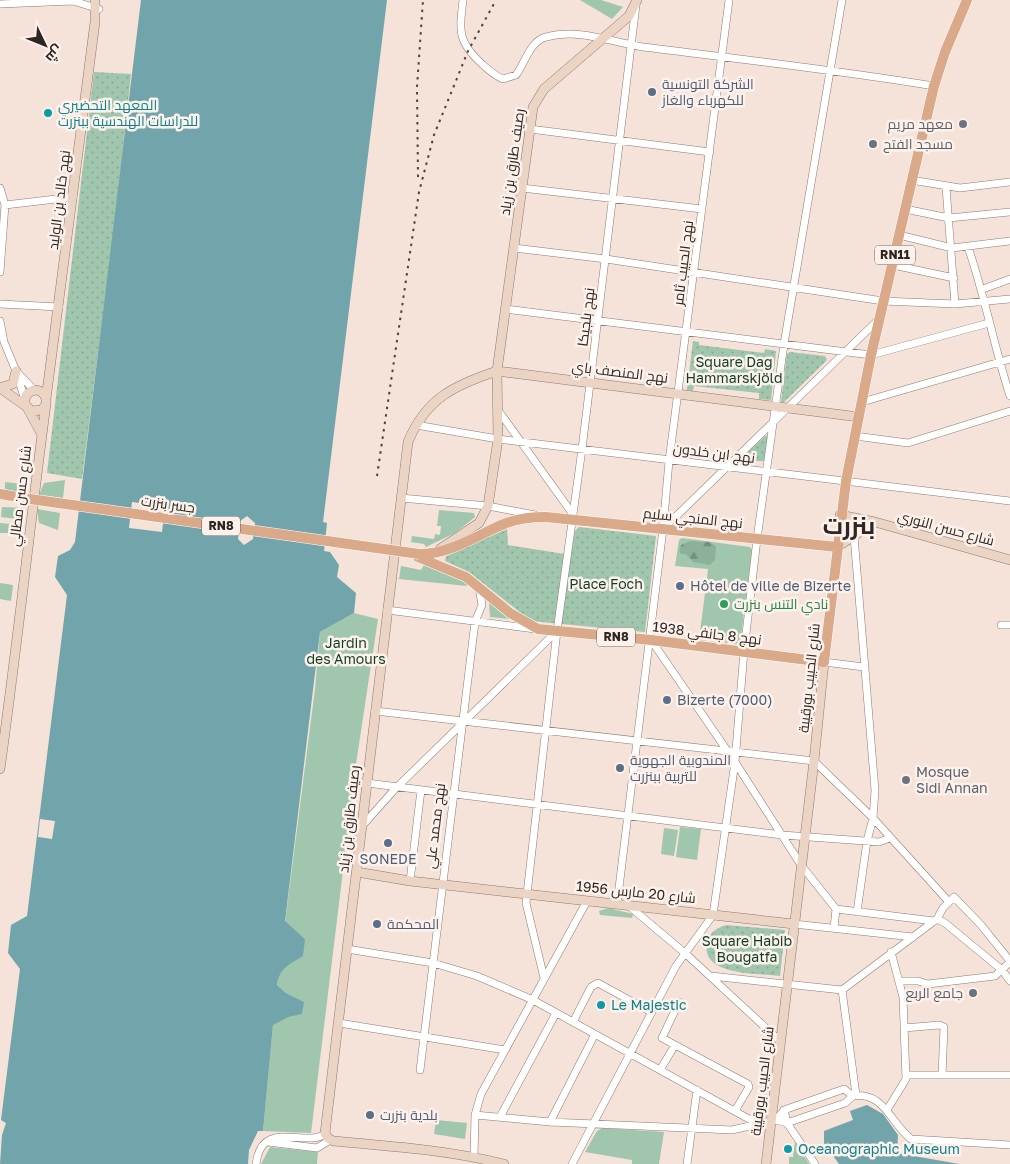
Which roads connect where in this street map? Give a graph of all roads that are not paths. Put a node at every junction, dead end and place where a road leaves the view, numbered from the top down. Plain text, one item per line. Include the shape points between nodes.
1 (101, 0) edge
2 (463, 0) edge
3 (729, 0) edge
4 (842, 0) edge
5 (967, 0) edge
6 (636, 3) edge
7 (0, 4) edge
8 (96, 6) edge
9 (604, 39) junction
10 (631, 45) junction
11 (722, 57) junction
12 (830, 69) junction
13 (934, 86) junction
14 (530, 129) junction
15 (620, 141) junction
16 (710, 152) junction
17 (912, 180) junction
18 (1010, 182) edge
19 (946, 187) junction
20 (522, 188) junction
21 (0, 189) edge
22 (73, 198) junction
23 (613, 199) junction
24 (5, 205) junction
25 (702, 209) junction
26 (905, 209) junction
27 (1010, 212) edge
28 (949, 218) junction
29 (899, 235) junction
30 (1010, 241) edge
31 (514, 248) junction
32 (952, 248) junction
33 (968, 248) junction
34 (606, 259) junction
35 (892, 265) junction
36 (0, 272) edge
37 (695, 272) junction
38 (954, 278) junction
39 (1010, 279) edge
40 (792, 288) junction
41 (982, 290) junction
42 (1010, 299) edge
43 (884, 301) junction
44 (984, 302) junction
45 (0, 304) edge
46 (955, 304) junction
47 (59, 307) junction
48 (505, 309) junction
49 (879, 319) junction
50 (598, 320) junction
51 (0, 322) edge
52 (988, 323) junction
53 (686, 332) junction
54 (2, 341) edge
55 (784, 344) junction
56 (846, 351) junction
57 (871, 354) junction
58 (1010, 359) edge
59 (999, 362) junction
60 (497, 371) junction
61 (16, 372) junction
62 (48, 382) junction
63 (590, 383) junction
64 (1, 387) edge
65 (679, 394) junction
66 (1010, 396) edge
67 (29, 397) junction
68 (46, 402) junction
69 (862, 402) junction
70 (777, 406) junction
71 (788, 408) junction
72 (497, 409) junction
73 (1010, 411) edge
74 (859, 417) junction
75 (774, 421) junction
76 (416, 426) junction
77 (42, 435) junction
78 (855, 436) junction
79 (498, 439) junction
80 (520, 442) junction
81 (582, 448) junction
82 (669, 460) junction
83 (726, 468) junction
84 (766, 472) junction
85 (846, 481) junction
86 (0, 494) edge
87 (401, 498) junction
88 (0, 499) edge
89 (23, 500) junction
90 (1010, 501) edge
91 (488, 506) junction
92 (840, 515) junction
93 (572, 516) junction
94 (546, 517) junction
95 (875, 522) junction
96 (663, 529) junction
97 (854, 536) junction
98 (757, 539) junction
99 (837, 547) junction
100 (426, 555) junction
101 (1010, 560) edge
102 (479, 587) junction
103 (387, 610) junction
104 (475, 622) junction
105 (1001, 625) dead end
106 (1010, 625) edge
107 (538, 629) junction
108 (557, 631) junction
109 (649, 640) junction
110 (744, 651) junction
111 (824, 662) junction
112 (864, 667) junction
113 (5, 700) edge
114 (375, 711) junction
115 (463, 723) junction
116 (546, 731) junction
117 (637, 742) junction
118 (727, 752) junction
119 (736, 752) junction
120 (814, 761) junction
121 (735, 762) junction
122 (0, 769) edge
123 (367, 783) junction
124 (396, 788) junction
125 (421, 790) junction
126 (453, 794) junction
127 (538, 804) junction
128 (628, 814) junction
129 (873, 818) junction
130 (362, 826) junction
131 (727, 826) junction
132 (782, 835) junction
133 (805, 835) junction
134 (890, 838) junction
135 (867, 841) junction
136 (801, 864) junction
137 (357, 872) junction
138 (410, 880) junction
139 (442, 884) junction
140 (527, 894) junction
141 (951, 900) junction
142 (587, 901) junction
143 (617, 904) junction
144 (628, 905) junction
145 (836, 909) junction
146 (857, 912) junction
147 (713, 915) junction
148 (936, 920) junction
149 (794, 924) junction
150 (834, 928) junction
151 (913, 937) junction
152 (347, 950) junction
153 (891, 952) junction
154 (686, 954) junction
155 (1010, 961) edge
156 (433, 963) junction
157 (1002, 970) junction
158 (711, 976) junction
159 (544, 978) junction
160 (1010, 980) edge
161 (899, 982) junction
162 (787, 986) junction
163 (842, 990) junction
164 (533, 1000) junction
165 (678, 1002) dead end
166 (651, 1012) junction
167 (556, 1013) junction
168 (573, 1022) junction
169 (339, 1023) junction
170 (904, 1028) junction
171 (595, 1034) junction
172 (424, 1038) junction
173 (780, 1041) junction
174 (674, 1045) junction
175 (505, 1050) junction
176 (630, 1054) junction
177 (420, 1070) dead end
178 (660, 1070) junction
179 (1010, 1075) edge
180 (906, 1076) junction
181 (942, 1076) junction
182 (697, 1090) junction
183 (855, 1096) junction
184 (784, 1110) junction
185 (887, 1110) junction
186 (735, 1111) junction
187 (475, 1115) junction
188 (500, 1117) junction
189 (773, 1121) junction
190 (550, 1122) junction
191 (787, 1123) junction
192 (593, 1124) junction
193 (758, 1124) junction
194 (692, 1127) junction
195 (328, 1137) junction
196 (1010, 1145) edge
197 (474, 1157) junction
198 (256, 1164) edge
199 (504, 1164) edge
200 (572, 1164) edge
201 (687, 1164) edge
202 (766, 1164) edge
203 (816, 1164) edge

1 - 8 street, نهج خالد بن الوليد
2 - 9 street via 461,27 465,46 503,79 516,75 533,46 546,36 582,33
3 - 11 street, نهج الحبيب ثامر
4 - 12 street
5 - 13 main road, شارع الحبيب بورقيبة / RN11 via 944,52
6 - 9 street, رصيف طارق بن زياد via 629,16
6 - 10 street, نهج بلجيكا
7 - 8 street via 73,1
8 - 22 street, نهج خالد بن الوليد
9 - 10 street
9 - 14 street, رصيف طارق بن زياد via 544,89 534,107
10 - 11 street
10 - 15 street, نهج بلجيكا
11 - 12 street
11 - 16 street, نهج الحبيب ثامر
12 - 13 street
12 - 40 street
13 - 17 main road, شارع الحبيب بورقيبة / RN11
14 - 15 street
14 - 20 street, رصيف طارق بن زياد
15 - 16 street
15 - 23 street, نهج بلجيكا
16 - 25 street, نهج الحبيب ثامر
17 - 19 street
17 - 26 main road, شارع الحبيب بورقيبة / RN11
18 - 19 street via 972,188
19 - 28 street
20 - 23 street
20 - 31 street, رصيف طارق بن زياد
21 - 24 street
22 - 24 street
22 - 47 street, نهج خالد بن الوليد
23 - 25 street
23 - 34 street, نهج بلجيكا
24 - 36 street
25 - 37 street, نهج الحبيب ثامر
26 - 28 street
26 - 29 main road, شارع الحبيب بورقيبة / RN11
27 - 28 street
28 - 32 street
29 - 32 street
29 - 35 main road, شارع الحبيب بورقيبة / RN11
30 - 33 street
31 - 34 street
31 - 48 street, رصيف طارق بن زياد
32 - 33 street
32 - 38 street
33 - 41 street
34 - 37 street
34 - 50 street, نهج بلجيكا
35 - 38 street
35 - 43 main road, شارع الحبيب بورقيبة / RN11
37 - 40 street
37 - 53 street, نهج الحبيب ثامر
38 - 46 street
39 - 41 street
40 - 43 street
40 - 55 street
41 - 44 street
42 - 44 street
43 - 46 street
43 - 49 main road, شارع الحبيب بورقيبة / RN11
44 - 46 street
44 - 52 street
45 - 47 street
47 - 62 street, نهج خالد بن الوليد
48 - 50 street
48 - 60 street, رصيف طارق بن زياد
49 - 56 street
49 - 57 main road, شارع الحبيب بورقيبة / RN11
50 - 53 street
50 - 63 street, نهج بلجيكا
51 - 54 street
52 - 57 street
52 - 59 street
53 - 55 street
53 - 65 street, نهج الحبيب ثامر
54 - 61 street
55 - 56 street
55 - 70 street
56 - 57 street
56 - 71 street
57 - 69 main road, شارع الحبيب بورقيبة / RN11
58 - 59 street
59 - 66 street
59 - 69 street
60 - 63 street, نهج المنصف باي
60 - 72 street, رصيف طارق بن زياد
60 - 76 street, رصيف طارق بن زياد via 446,392
61 - 64 street via 13,384
61 - 67 street
62 - 67 street
62 - 68 street, شارع حسن مطالي
63 - 65 street, نهج المنصف باي
63 - 81 street, نهج بلجيكا
64 - 67 street, شارع حسن مطالي
64 - 67 street
65 - 70 street, نهج المنصف باي
65 - 82 street, نهج الحبيب ثامر
67 - 68 street via 44,393
67 - 68 street via 38,411
67 - 77 street, شارع حسن مطالي
68 - 77 street, شارع حسن مطالي
69 - 74 main road, شارع الحبيب بورقيبة / RN11
70 - 71 street, نهج المنصف باي
70 - 75 street
71 - 74 street, نهج المنصف باي
71 - 75 street
72 - 79 street, رصيف طارق بن زياد
72 - 80 street
73 - 78 street via 908,443
74 - 78 main road, شارع الحبيب بورقيبة / RN11
75 - 83 street
75 - 84 street
76 - 79 street, نهج ابن خلدون
76 - 87 street, رصيف طارق بن زياد via 408,442
77 - 113 street, شارع حسن مطالي
78 - 85 main road, شارع الحبيب بورقيبة / RN11
79 - 80 street, نهج ابن خلدون
79 - 91 street
80 - 81 street, نهج ابن خلدون
80 - 93 street
81 - 82 street, نهج ابن خلدون
81 - 93 street, نهج بلجيكا
82 - 83 street, نهج ابن خلدون
82 - 96 street, نهج الحبيب ثامر
83 - 84 street, نهج ابن خلدون
83 - 96 street
84 - 85 street, نهج ابن خلدون
84 - 98 street
85 - 90 street, نهج ابن خلدون
85 - 92 main road, شارع الحبيب بورقيبة / RN11
86 - 89 main road, RN8
87 - 91 street, نهج المنجي سليم
87 - 103 street, رصيف طارق بن زياد
88 - 89 main road, RN8
89 - 100 main road, جسر بنزرت / RN8, bridge
91 - 94 street, نهج المنجي سليم
91 - 100 street via 479,523
92 - 95 street, شارع حسن النوري
92 - 99 main road, شارع الحبيب بورقيبة / RN11
93 - 94 main road, نهج المنجي سليم / RN8
93 - 96 main road, نهج المنجي سليم / RN8
93 - 108 street, نهج بلجيكا
94 - 100 main road, نهج المنجي سليم / RN8 via 513,520 470,541
95 - 97 street
95 - 101 street, شارع حسن النوري
96 - 98 main road, نهج المنجي سليم / RN8
96 - 109 street, نهج الحبيب ثامر
97 - 99 street
97 - 112 street
98 - 99 main road, نهج المنجي سليم / RN8
98 - 110 street
99 - 111 main road, شارع الحبيب بورقيبة / RN11
100 - 102 main road, نهج 8 جانفي 1938 / RN8
102 - 104 street, نهج محمد علي via 482,604
102 - 107 main road, نهج 8 جانفي 1938 / RN8 via 510,613
103 - 104 street
103 - 114 street, رصيف طارق بن زياد
104 - 107 street
104 - 115 street, نهج محمد علي
105 - 106 street
107 - 108 main road, نهج 8 جانفي 1938 / RN8
108 - 109 main road, نهج 8 جانفي 1938 / RN8
108 - 115 street
108 - 116 street, نهج بلجيكا
109 - 110 main road, نهج 8 جانفي 1938 / RN8
109 - 117 street, نهج الحبيب ثامر
109 - 118 street
110 - 111 main road, نهج 8 جانفي 1938 / RN8
110 - 119 street
111 - 112 street
111 - 120 street, شارع الحبيب بورقيبة / RN11
112 - 129 street via 875,790
113 - 122 street, شارع حسن مطالي
114 - 115 street
114 - 123 street, رصيف طارق بن زياد
115 - 116 street
115 - 124 street
115 - 126 street, نهج محمد علي
116 - 117 street
116 - 127 street, نهج بلجيكا
117 - 118 street
117 - 128 street, نهج الحبيب ثامر
118 - 119 street
118 - 121 street
119 - 120 street
119 - 121 street
120 - 129 street
120 - 133 street, شارع الحبيب بورقيبة / RN11
121 - 131 street
121 - 132 street
123 - 124 street
123 - 130 street, رصيف طارق بن زياد
124 - 125 street
124 - 130 street
125 - 126 street
125 - 138 street
126 - 127 street
126 - 139 street, نهج محمد علي
127 - 128 street
127 - 140 street, نهج بلجيكا
128 - 131 street
128 - 143 street, نهج الحبيب ثامر
129 - 134 street
129 - 135 street
130 - 137 street, رصيف طارق بن زياد
131 - 132 street
131 - 147 street
132 - 133 street
132 - 136 street
133 - 135 street
133 - 136 street, شارع الحبيب بورقيبة / RN11
134 - 135 street via 879,842
134 - 141 street
135 - 146 street
136 - 145 street
136 - 149 street, شارع الحبيب بورقيبة
137 - 138 street, شارع 20 مارس 1956
137 - 152 street, رصيف طارق بن زياد
138 - 139 street, شارع 20 مارس 1956
139 - 140 street, شارع 20 مارس 1956
139 - 156 street, نهج محمد علي
140 - 142 street, شارع 20 مارس 1956
140 - 159 street, نهج بلجيكا via 526,903
141 - 148 street
141 - 155 street via 981,925
142 - 143 street, شارع 20 مارس 1956
142 - 159 street
143 - 144 street, شارع 20 مارس 1956
144 - 147 street, شارع 20 مارس 1956
144 - 154 street
145 - 146 street
145 - 150 street
146 - 148 street
147 - 149 street, شارع 20 مارس 1956
147 - 154 street
148 - 151 street
148 - 157 street via 945,923
149 - 150 street, شارع 20 مارس 1956
149 - 162 street, شارع الحبيب بورقيبة
150 - 151 street, شارع 20 مارس 1956
151 - 153 street
152 - 156 street
152 - 169 street, رصيف طارق بن زياد
153 - 161 street
153 - 163 street
154 - 158 street
154 - 166 street
155 - 157 street
156 - 164 street via 477,976
156 - 172 street, نهج محمد علي
157 - 160 street
157 - 161 street via 995,976 928,984
158 - 162 street
158 - 173 street
159 - 164 street
161 - 170 street
162 - 163 street
162 - 173 street, شارع الحبيب بورقيبة
163 - 183 street
164 - 167 street
164 - 175 street
165 - 174 street via 662,1036
166 - 168 street via 598,983 591,987
166 - 176 street
167 - 168 street
167 - 188 street
168 - 171 street
169 - 172 street
169 - 195 street, رصيف طارق بن زياد
170 - 180 street
170 - 181 street via 944,1027
171 - 176 street
171 - 190 street
172 - 175 street
172 - 177 street, نهج محمد علي
173 - 189 street, شارع الحبيب بورقيبة
174 - 178 street
174 - 186 street via 748,1084
175 - 187 street via 481,1094
176 - 178 street
176 - 192 street
178 - 182 street
179 - 181 street
180 - 181 street
180 - 185 street via 903,1087
182 - 186 street
182 - 194 street
183 - 184 street via 844,1089
183 - 185 street via 875,1100
183 - 191 street via 845,1103
184 - 189 street
184 - 191 street
185 - 196 street via 911,1139
186 - 193 street
187 - 188 street
187 - 197 street
188 - 190 street
189 - 191 street
189 - 193 street
189 - 202 street, شارع الحبيب بورقيبة
190 - 192 street
191 - 203 street
192 - 194 street
192 - 200 street
193 - 194 street via 732,1130
194 - 201 street
195 - 197 street
195 - 198 street via 317,1139 285,1135 268,1142
197 - 199 street

